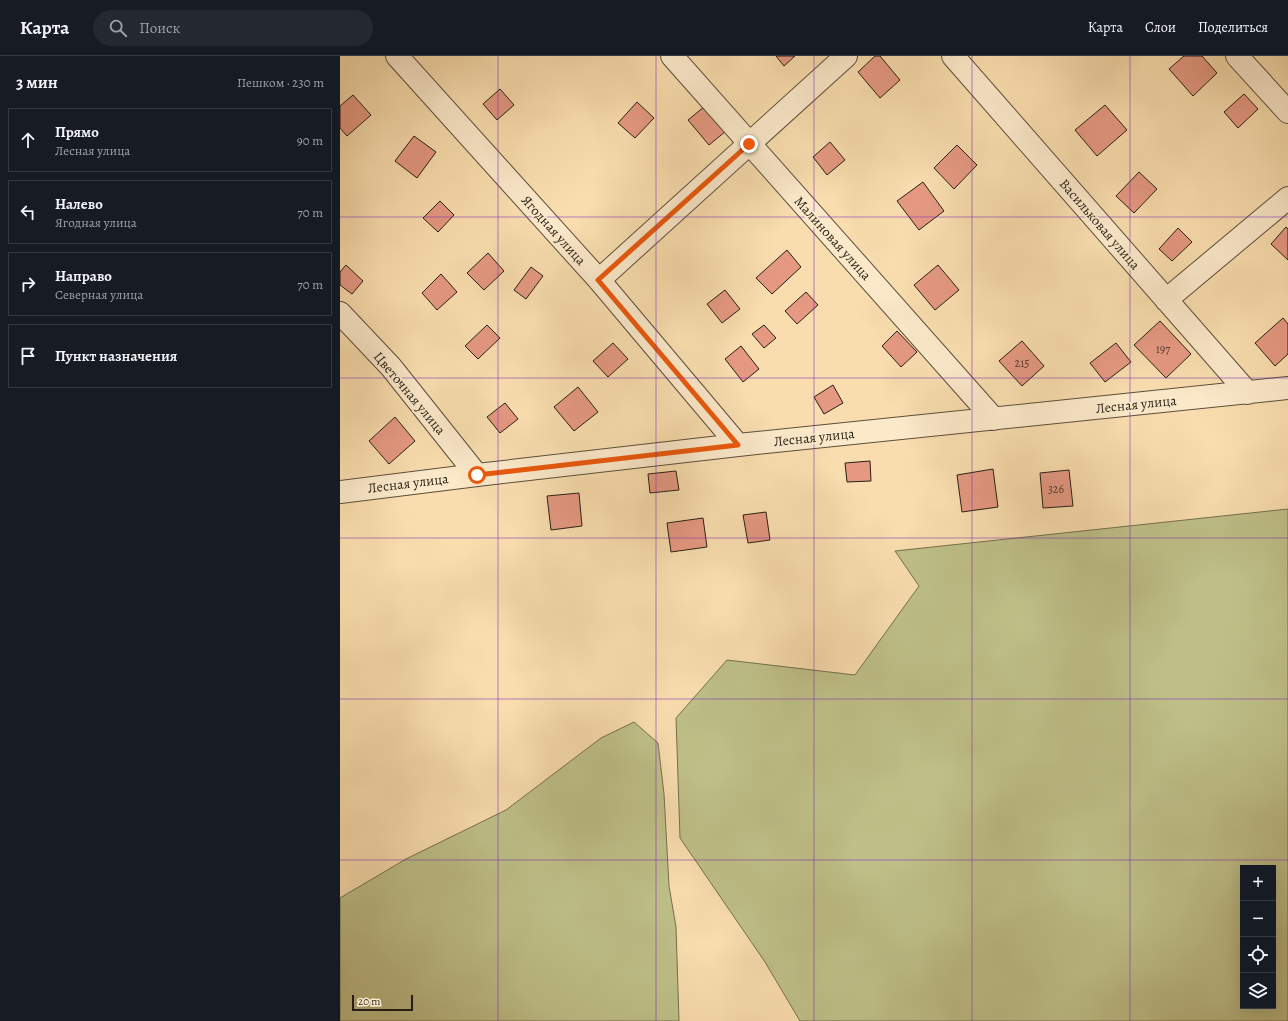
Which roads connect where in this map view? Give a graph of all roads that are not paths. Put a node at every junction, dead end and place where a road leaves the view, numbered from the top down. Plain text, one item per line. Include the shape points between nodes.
1 (397, 56) edge
2 (672, 56) edge
3 (846, 56) edge
4 (953, 56) edge
5 (1236, 56) edge
6 (1288, 112) edge
7 (749, 144) junction
8 (1288, 198) edge
9 (598, 280) junction
10 (1166, 300) junction
11 (340, 313) edge
12 (1288, 388) edge
13 (1248, 393) junction
14 (994, 419) junction
15 (738, 445) junction
16 (477, 475) junction
17 (340, 492) edge

1 - 9 street, Ягодная улица
2 - 7 street, Малиновая улица
3 - 7 street
4 - 10 street, Васильковая улица
5 - 6 street
7 - 9 street
7 - 14 street, Малиновая улица
8 - 10 street
9 - 15 street, Ягодная улица
10 - 13 street, Васильковая улица
11 - 16 street, Цветочная улица via 391,368
12 - 13 street, Лесная улица
13 - 14 street, Лесная улица
14 - 15 street, Лесная улица
15 - 16 street, Лесная улица
16 - 17 street, Лесная улица

